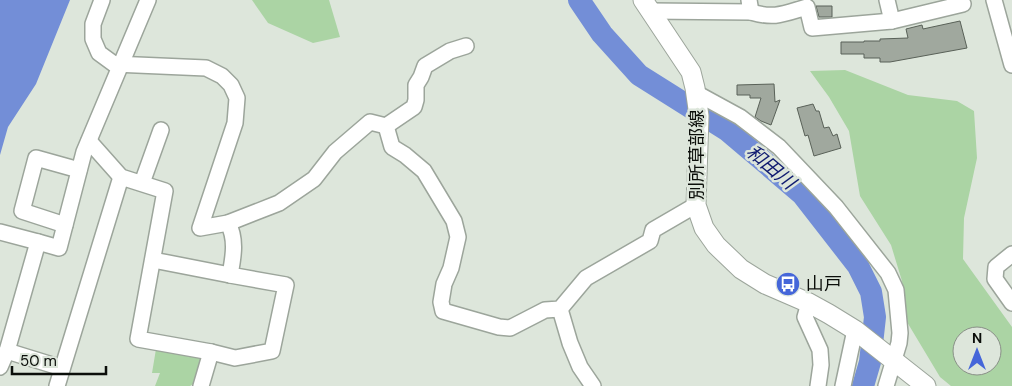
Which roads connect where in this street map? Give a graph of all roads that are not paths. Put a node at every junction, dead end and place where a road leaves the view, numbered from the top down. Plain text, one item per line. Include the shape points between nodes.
1 (102, 0) edge
2 (148, 0) edge
3 (887, 0) edge
4 (961, 0) edge
5 (999, 1) edge
6 (646, 5) edge
7 (692, 6) edge
8 (750, 6) edge
9 (892, 21) junction
10 (466, 46) dead end
11 (120, 64) junction
12 (1012, 65) edge
13 (697, 96) junction
14 (386, 126) junction
15 (161, 130) dead end
16 (89, 141) junction
17 (80, 170) junction
18 (121, 177) junction
19 (142, 183) junction
20 (696, 205) junction
21 (228, 223) junction
22 (65, 224) junction
23 (0, 232) edge
24 (38, 242) junction
25 (1012, 254) edge
26 (152, 260) junction
27 (230, 275) junction
28 (809, 303) junction
29 (1012, 303) edge
30 (560, 309) junction
31 (857, 332) junction
32 (7, 351) junction
33 (211, 352) junction
34 (891, 360) junction
35 (0, 367) edge
36 (62, 368) junction
37 (57, 386) edge
38 (201, 386) edge
39 (593, 386) edge
40 (818, 386) edge
41 (843, 386) edge
42 (886, 386) edge
43 (926, 386) edge

1 - 11 street via 93,24 93,39 100,53 114,64
2 - 11 street
3 - 9 street
4 - 9 street via 963,4
5 - 12 street
6 - 7 street
6 - 13 main road, 別所草部線 via 691,72
7 - 8 street
8 - 9 street via 764,16 779,16 807,7 812,28
10 - 14 street via 450,50 425,66 416,85 414,107
11 - 16 street
11 - 21 street via 206,68 231,85 237,98 235,124 200,228
13 - 20 main road, 別所草部線
13 - 34 street via 740,117 779,147 836,207 888,273 896,290 900,333
14 - 21 street via 370,122 335,152 314,179 279,203
14 - 30 street via 392,147 424,171 454,222 458,237 444,284 443,311 510,328 544,310
15 - 19 street
16 - 17 street
16 - 18 street
17 - 22 street
17 - 22 street via 36,158 22,211
18 - 19 street
18 - 36 street
19 - 26 street via 166,191
20 - 28 main road, 別所草部線 via 704,228 741,270
20 - 30 street via 653,230 650,241 586,278
21 - 27 street via 234,249
22 - 24 street via 59,248
23 - 24 street
24 - 32 street
25 - 29 street via 996,267 996,279
26 - 27 street
26 - 33 street via 138,338
27 - 33 street via 286,285 272,351 234,358
28 - 31 main road, 別所草部線
28 - 40 street via 805,317 820,350
30 - 39 street via 580,367
31 - 34 main road, 別所草部線
31 - 41 street
32 - 35 street
32 - 36 street
33 - 38 street
34 - 42 street
34 - 43 main road, 別所草部線
36 - 37 street

